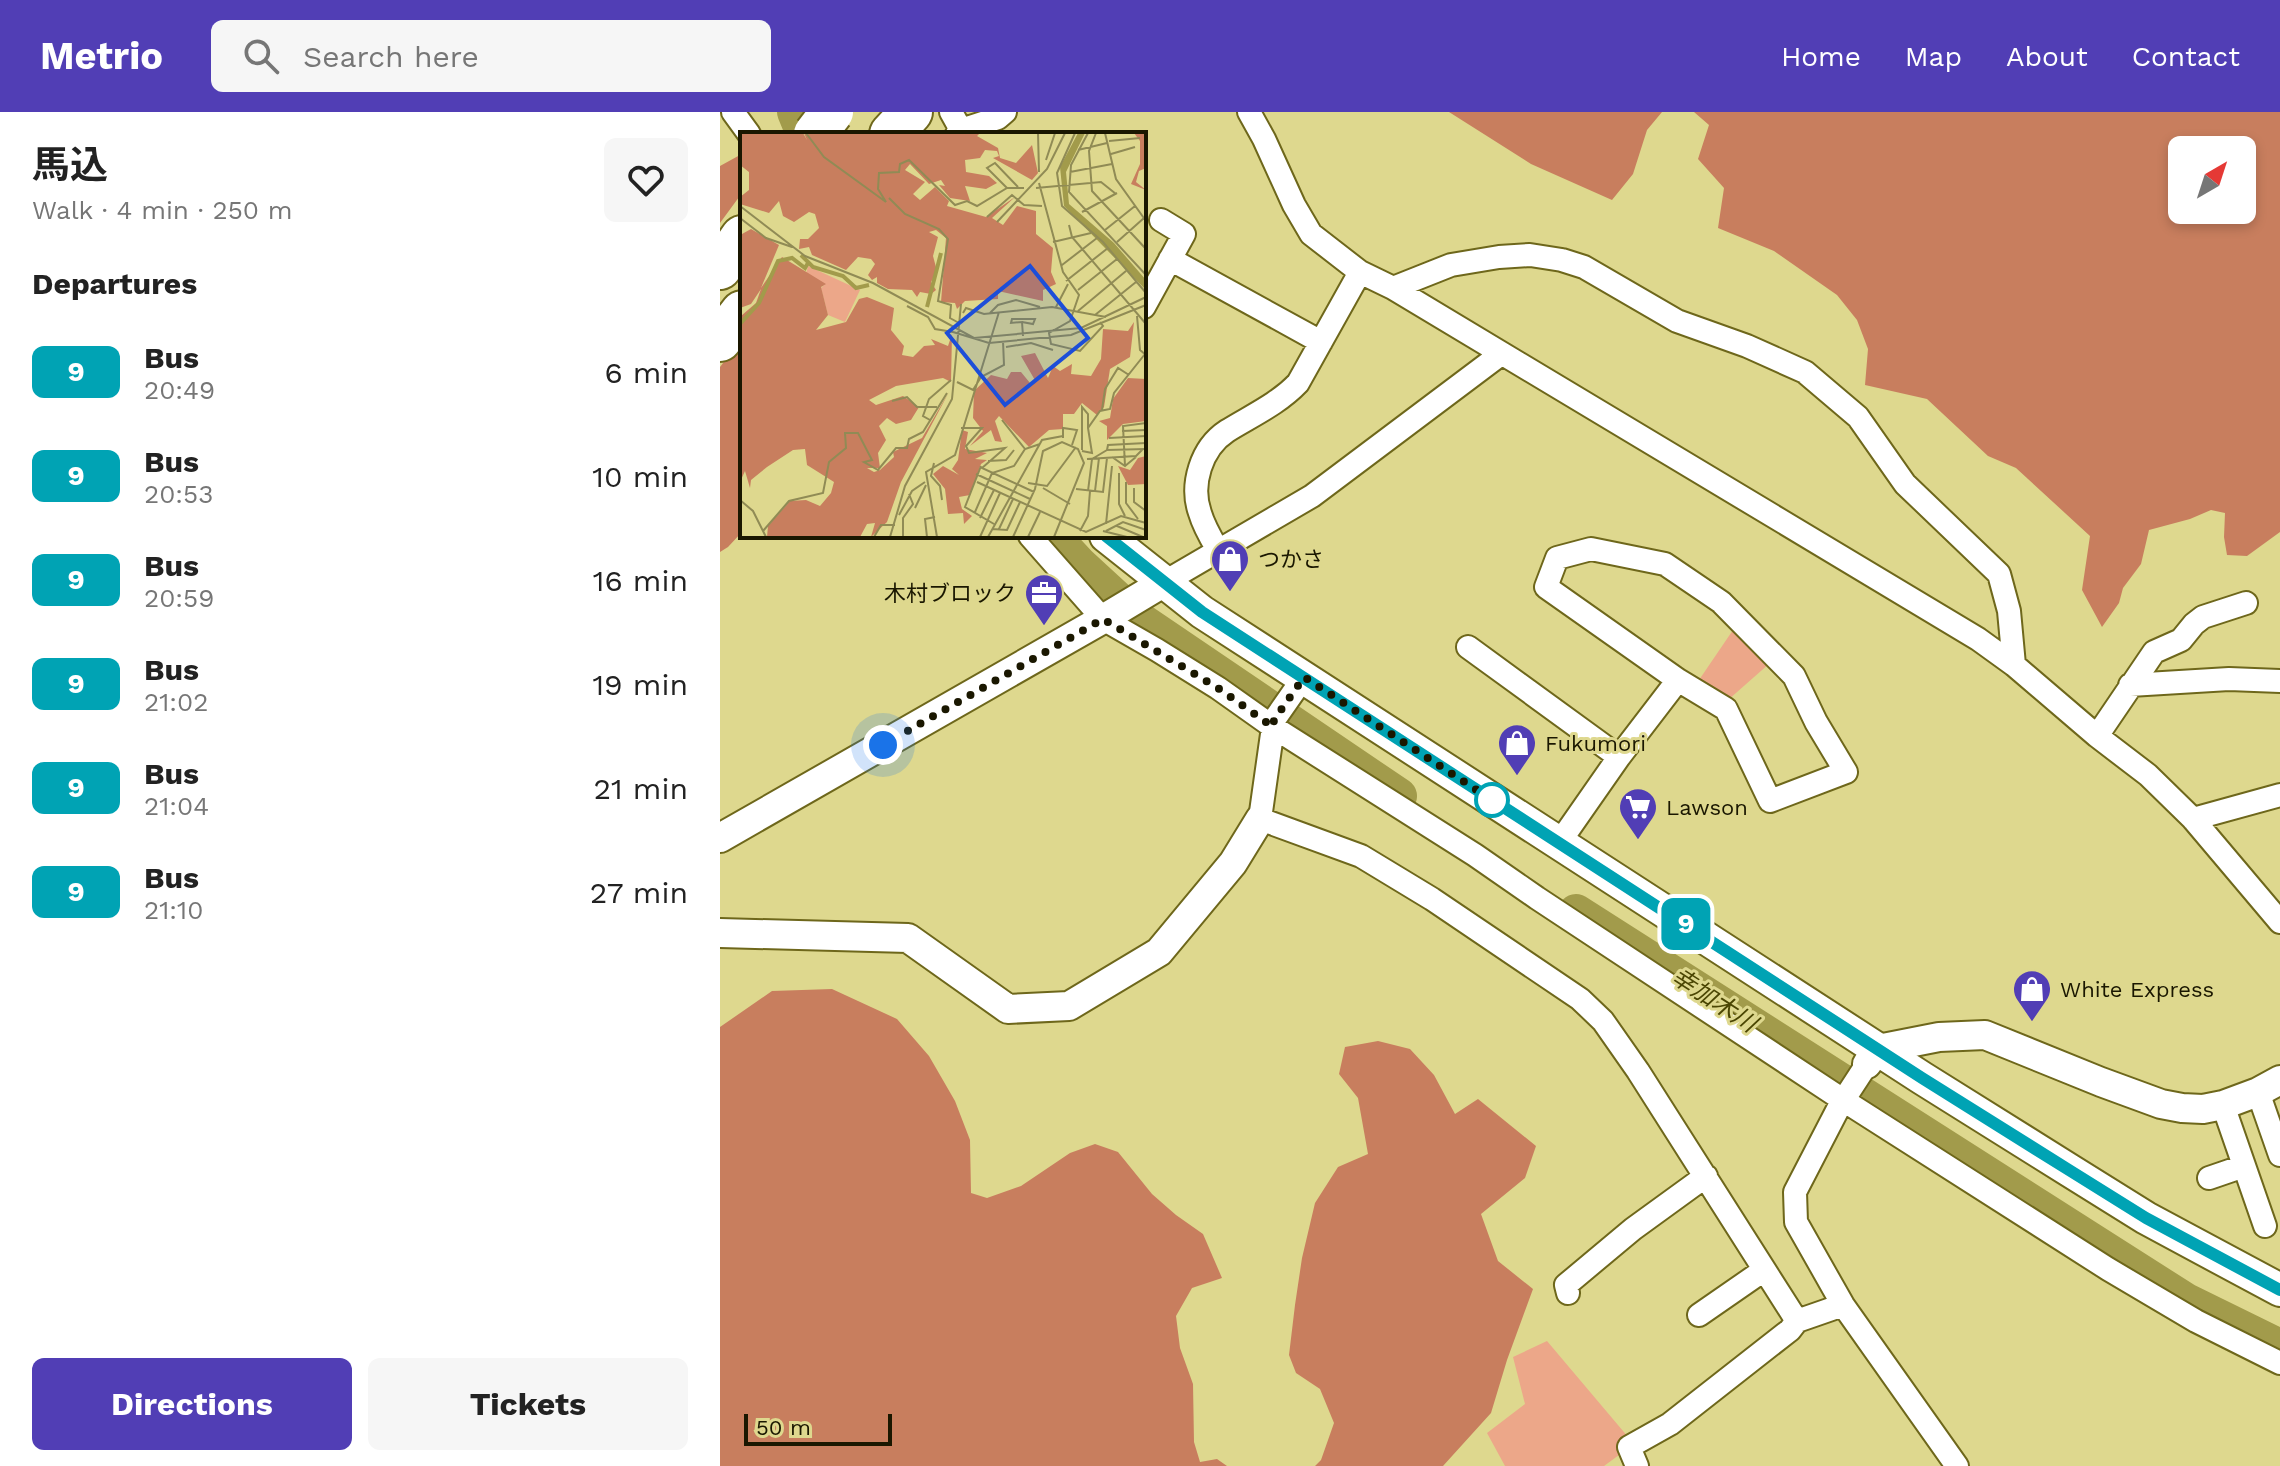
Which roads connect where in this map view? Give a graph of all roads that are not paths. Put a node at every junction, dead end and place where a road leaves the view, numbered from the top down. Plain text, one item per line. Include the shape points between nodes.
1 (733, 112) edge
2 (832, 112) edge
3 (911, 112) edge
4 (1005, 112) edge
5 (1249, 112) edge
6 (956, 125) edge
7 (748, 132) edge
8 (817, 132) edge
9 (839, 132) edge
10 (893, 132) edge
11 (1161, 220) dead end
12 (740, 240) edge
13 (1170, 259) junction
14 (720, 268) edge
15 (1360, 272) junction
16 (1393, 288) junction
17 (1146, 303) edge
18 (740, 315) edge
19 (720, 340) edge
20 (1321, 342) junction
21 (1501, 354) junction
22 (1032, 538) edge
23 (1108, 538) edge
24 (1219, 552) junction
25 (1155, 587) junction
26 (2246, 603) dead end
27 (1110, 615) junction
28 (1468, 647) dead end
29 (2014, 665) junction
30 (1678, 680) junction
31 (2280, 681) edge
32 (1298, 685) junction
33 (2130, 685) junction
34 (1274, 724) junction
35 (2097, 736) junction
36 (1619, 757) junction
37 (2280, 795) edge
38 (1260, 819) junction
39 (2193, 819) junction
40 (720, 838) edge
41 (1559, 843) junction
42 (2280, 922) edge
43 (720, 933) edge
44 (1872, 1057) junction
45 (2269, 1086) edge
46 (1845, 1098) junction
47 (2223, 1105) junction
48 (2280, 1155) edge
49 (2244, 1166) junction
50 (1706, 1176) junction
51 (2209, 1178) dead end
52 (2265, 1226) dead end
53 (1764, 1270) junction
54 (2280, 1290) edge
55 (1568, 1293) dead end
56 (1843, 1305) junction
57 (1699, 1315) dead end
58 (1797, 1321) junction
59 (2280, 1363) edge
60 (1946, 1463) edge
61 (1637, 1466) edge

1 - 7 street
2 - 8 highway, bridge
2 - 9 main road
3 - 10 highway
4 - 6 street via 998,118
5 - 15 street via 1311,234
11 - 13 street via 1184,234
12 - 14 highway
13 - 17 street
13 - 20 street
15 - 16 street
15 - 20 street
16 - 21 street
16 - 29 street via 1451,265 1499,257 1562,260 1584,267 1677,321 1805,372 1858,417 1905,484 1999,574
18 - 19 highway
20 - 24 street via 1287,394 1223,433 1205,453 1197,502
21 - 24 street via 1312,496
21 - 29 street
22 - 27 street
23 - 25 main road
24 - 25 street
25 - 27 street
25 - 32 main road via 1202,612
26 - 33 street via 2203,617 2181,640 2154,652
27 - 34 street
27 - 40 street
28 - 36 street
29 - 35 street
30 - 30 street via 1546,587 1557,558 1591,549 1665,564 1721,602 1794,676 1846,772 1770,801 1726,709
30 - 36 street
31 - 33 street
32 - 34 street
32 - 41 main road
33 - 35 street
34 - 38 street
34 - 46 street
35 - 39 street
36 - 41 street
37 - 39 street
38 - 43 street via 1233,863 1159,952 1069,1006 1008,1009 908,938
38 - 50 street via 1361,856 1580,999 1603,1021
39 - 42 street
41 - 44 main road
44 - 46 street
44 - 47 street via 1939,1037 1985,1035 2161,1104 2203,1109
44 - 54 main road
45 - 47 street
45 - 48 street
46 - 56 street via 1795,1192 1796,1222
46 - 59 street via 2108,1269
47 - 49 street
49 - 51 street
49 - 52 street
50 - 53 street
50 - 55 street via 1566,1285
53 - 57 street
53 - 58 street
56 - 58 street
56 - 60 street
58 - 61 street via 1670,1424 1629,1447

